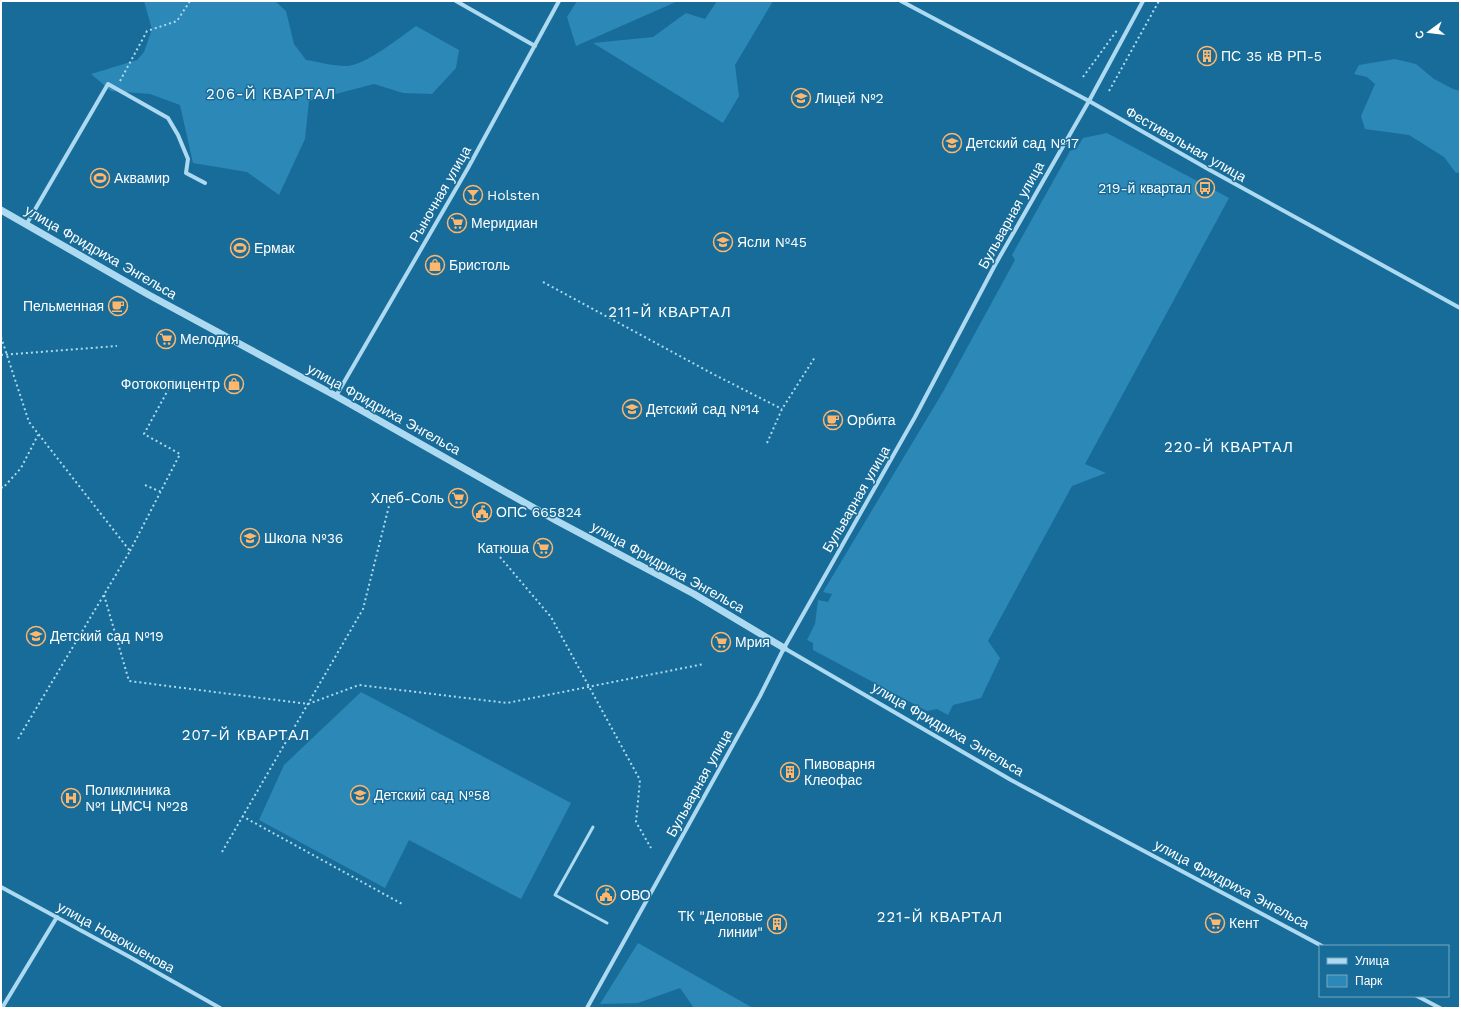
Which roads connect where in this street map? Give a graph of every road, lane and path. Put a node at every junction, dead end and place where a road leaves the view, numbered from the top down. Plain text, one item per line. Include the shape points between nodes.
1 (190, 1) edge
2 (456, 1) edge
3 (559, 1) edge
4 (900, 1) edge
5 (1143, 1) edge
6 (1159, 1) edge
7 (1118, 28) dead end
8 (535, 46) junction
9 (1083, 77) dead end
10 (116, 88) junction
11 (1109, 91) dead end
12 (1089, 101) junction
13 (205, 183) dead end
14 (1, 210) edge
15 (26, 225) junction
16 (543, 282) dead end
17 (1460, 308) edge
18 (1, 337) edge
19 (117, 346) dead end
20 (8, 354) junction
21 (1, 355) edge
22 (815, 357) dead end
23 (174, 379) dead end
24 (336, 396) junction
25 (782, 409) junction
26 (38, 434) junction
27 (767, 443) dead end
28 (146, 485) dead end
29 (1, 487) edge
30 (161, 492) junction
31 (391, 498) dead end
32 (130, 551) junction
33 (500, 557) dead end
34 (104, 595) junction
35 (784, 648) junction
36 (704, 664) dead end
37 (590, 687) junction
38 (308, 704) junction
39 (18, 739) dead end
40 (242, 816) junction
41 (593, 827) dead end
42 (651, 848) dead end
43 (222, 852) dead end
44 (1, 887) edge
45 (404, 905) dead end
46 (57, 917) junction
47 (608, 923) dead end
48 (1320, 945) edge
49 (1419, 997) edge
50 (2, 1008) edge
51 (220, 1008) edge
52 (587, 1008) edge
53 (1440, 1008) edge

1 - 10 path via 177,21 147,31
2 - 8 street
3 - 8 street, Рыночная улица
4 - 12 street, Фестивальная улица
5 - 12 street, Бульварная улица
6 - 11 path
7 - 9 path
8 - 24 street, Рыночная улица via 468,168
10 - 13 street via 168,118 188,159 186,173
10 - 15 street via 108,84
12 - 17 street, Фестивальная улица via 1208,170
12 - 35 street, Бульварная улица via 995,266 912,424
14 - 15 street, улица Фридриха Энгельса
15 - 24 street, улица Фридриха Энгельса
16 - 25 path
18 - 20 path
19 - 20 path
20 - 21 path
20 - 26 path via 29,422
22 - 25 path
23 - 30 path via 144,434 180,454
24 - 35 street, улица Фридриха Энгельса via 694,594
25 - 27 path
26 - 29 path via 21,468 3,488
26 - 32 path
28 - 30 path
30 - 32 path
31 - 38 path via 363,609
32 - 34 path
33 - 37 path via 551,617
34 - 38 path via 129,681
34 - 39 path
35 - 48 street, улица Фридриха Энгельса via 1011,780
35 - 52 street, Бульварная улица
36 - 37 path
37 - 38 path via 507,703 359,685
37 - 42 path via 640,780 636,822
38 - 40 path
40 - 43 path
40 - 45 path
41 - 47 lane via 556,895
44 - 46 street, улица Новокшенова
46 - 50 street
46 - 51 street, улица Новокшенова
49 - 53 street

